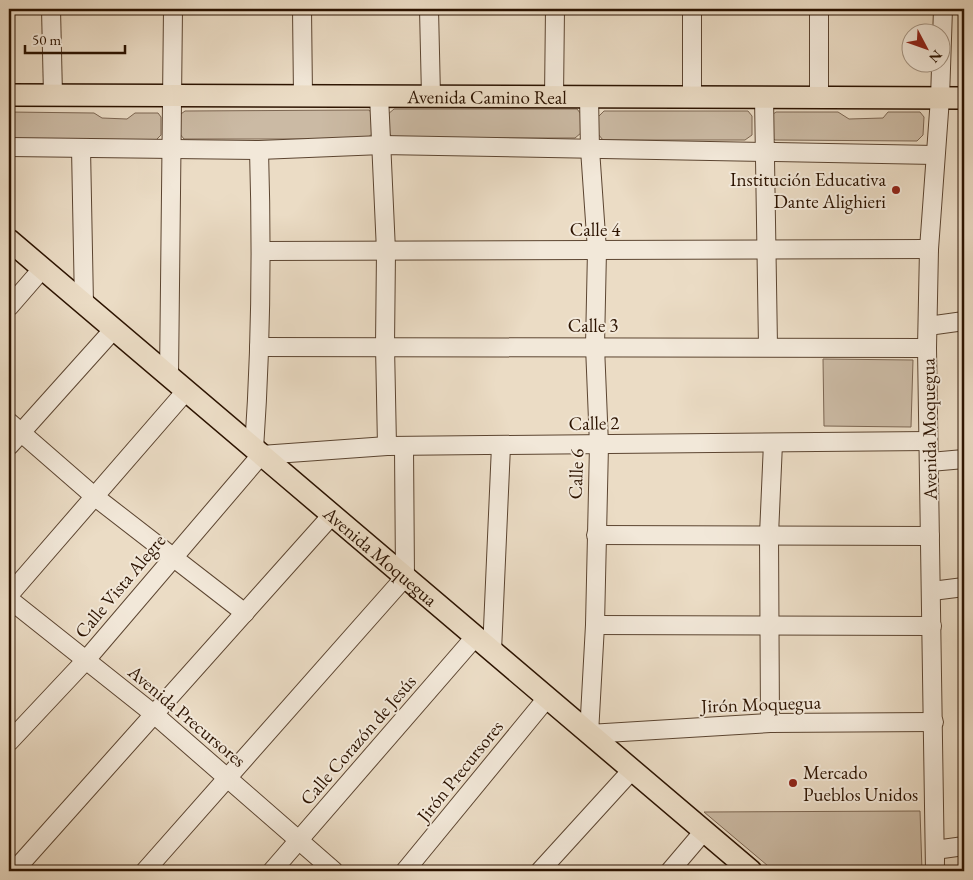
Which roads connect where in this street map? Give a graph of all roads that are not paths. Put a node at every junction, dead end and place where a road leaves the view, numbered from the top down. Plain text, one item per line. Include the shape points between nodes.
1 (51, 9) edge
2 (173, 9) edge
3 (302, 9) edge
4 (430, 9) edge
5 (555, 9) edge
6 (692, 9) edge
7 (819, 9) edge
8 (943, 9) edge
9 (9, 95) edge
10 (53, 95) junction
11 (173, 96) junction
12 (303, 96) junction
13 (379, 96) junction
14 (431, 96) junction
15 (554, 97) junction
16 (589, 97) junction
17 (692, 97) junction
18 (764, 97) junction
19 (819, 98) junction
20 (940, 98) junction
21 (964, 98) edge
22 (382, 145) junction
23 (9, 146) edge
24 (81, 148) junction
25 (170, 149) junction
26 (590, 149) junction
27 (259, 150) junction
28 (766, 152) junction
29 (935, 155) junction
30 (9, 240) edge
31 (766, 249) junction
32 (929, 249) junction
33 (597, 250) junction
34 (262, 251) junction
35 (386, 251) junction
36 (42, 269) junction
37 (84, 304) junction
38 (9, 307) edge
39 (964, 321) edge
40 (928, 326) junction
41 (114, 329) junction
42 (385, 346) junction
43 (595, 346) junction
44 (768, 346) junction
45 (259, 347) junction
46 (927, 348) junction
47 (169, 377) junction
48 (186, 391) junction
49 (15, 427) edge
50 (928, 441) junction
51 (772, 443) junction
52 (599, 445) junction
53 (9, 446) edge
54 (501, 446) junction
55 (396, 447) junction
56 (258, 452) junction
57 (964, 459) edge
58 (930, 462) junction
59 (94, 496) junction
60 (332, 515) junction
61 (596, 535) junction
62 (769, 535) junction
63 (930, 536) junction
64 (173, 556) junction
65 (405, 577) junction
66 (964, 587) edge
67 (932, 591) junction
68 (9, 595) edge
69 (9, 599) edge
70 (244, 613) junction
71 (595, 625) junction
72 (769, 626) junction
73 (932, 626) junction
74 (475, 637) junction
75 (492, 651) junction
76 (86, 660) junction
77 (547, 698) junction
78 (155, 715) junction
79 (934, 722) junction
80 (770, 723) junction
81 (589, 734) junction
82 (9, 742) edge
83 (632, 770) junction
84 (226, 777) junction
85 (704, 832) junction
86 (300, 839) junction
87 (964, 846) edge
88 (934, 850) junction
89 (16, 867) edge
90 (145, 871) edge
91 (272, 871) edge
92 (334, 871) edge
93 (405, 871) edge
94 (540, 871) edge
95 (670, 871) edge
96 (751, 871) edge
97 (936, 871) edge

1 - 10 street
2 - 11 street
3 - 12 street
4 - 14 street
5 - 15 street
6 - 17 street
7 - 19 street
8 - 20 street, Avenida Moquegua
9 - 10 main road, Avenida Camino Real
10 - 11 main road, Avenida Camino Real
11 - 12 main road, Avenida Camino Real
11 - 25 street
12 - 13 main road, Avenida Camino Real
13 - 14 main road, Avenida Camino Real
13 - 22 street
14 - 15 main road, Avenida Camino Real
15 - 16 main road, Avenida Camino Real
16 - 17 main road, Avenida Camino Real
16 - 26 street, Calle 6
17 - 18 main road, Avenida Camino Real
18 - 19 main road, Avenida Camino Real
18 - 28 street
19 - 20 main road, Avenida Camino Real
20 - 21 main road, Avenida Camino Real
20 - 29 street, Avenida Moquegua
22 - 26 street
22 - 27 street
22 - 35 street
23 - 24 street
24 - 25 street
24 - 37 street
25 - 27 street
25 - 47 street
26 - 28 street
26 - 33 street, Calle 6
27 - 34 street
28 - 29 street
28 - 31 street
29 - 32 street, Avenida Moquegua
30 - 36 main road, Avenida Moquegua
31 - 32 street, Calle 4
31 - 33 street, Calle 4
31 - 44 street
32 - 40 street, Avenida Moquegua
33 - 35 street, Calle 4
33 - 43 street, Calle 6
34 - 35 street, Calle 4
34 - 45 street
35 - 42 street
36 - 37 main road, Avenida Moquegua
36 - 38 street
37 - 41 main road, Avenida Moquegua
39 - 40 street
40 - 46 street, Avenida Moquegua
41 - 47 main road, Avenida Moquegua
41 - 49 street
42 - 43 street, Calle 3
42 - 45 street, Calle 3
42 - 55 street
43 - 44 street, Calle 3
43 - 52 street, Calle 6
44 - 46 street, Calle 3
45 - 56 street
46 - 50 street, Avenida Moquegua
47 - 48 main road, Avenida Moquegua
48 - 56 main road, Avenida Moquegua
48 - 59 street
49 - 53 street
49 - 59 street
50 - 51 street, Calle 2
50 - 58 street, Avenida Moquegua
51 - 52 street, Calle 2
51 - 62 street
52 - 54 street, Calle 2
52 - 61 street, Calle 6
54 - 55 street, Calle 2
54 - 75 street
55 - 56 street, Calle 2
55 - 65 street
56 - 60 main road, Avenida Moquegua
56 - 64 street, Calle Vista Alegre
57 - 58 street
58 - 63 street, Avenida Moquegua
59 - 64 street
59 - 68 street
60 - 65 main road, Avenida Moquegua
60 - 70 street
61 - 62 street
61 - 71 street, Calle 6
62 - 63 street
62 - 72 street
63 - 67 street, Avenida Moquegua
64 - 70 street
64 - 76 street, Calle Vista Alegre
65 - 74 main road, Avenida Moquegua
65 - 84 street
66 - 67 street
67 - 73 street, Avenida Moquegua
69 - 76 street, Avenida Precursores
70 - 78 street
71 - 72 street
71 - 81 street, Calle 6
72 - 73 street
72 - 80 street
73 - 79 street, Avenida Moquegua
74 - 75 main road, Avenida Moquegua
74 - 86 street, Calle Corazón de Jesús
75 - 77 main road, Avenida Moquegua
76 - 78 street, Avenida Precursores
76 - 82 street, Calle Vista Alegre
77 - 81 main road, Avenida Moquegua
77 - 93 street, Jirón Precursores
78 - 84 street, Avenida Precursores
78 - 89 street
79 - 80 street, Jirón Moquegua
79 - 88 street, Avenida Moquegua
80 - 81 street, Jirón Moquegua
81 - 83 main road, Avenida Moquegua
83 - 85 main road, Avenida Moquegua
83 - 94 street
84 - 86 street, Avenida Precursores
84 - 90 street
85 - 95 street
85 - 96 main road, Avenida Moquegua
86 - 91 street, Calle Corazón de Jesús
86 - 92 street, Avenida Precursores
87 - 88 street
88 - 97 street, Avenida Moquegua

